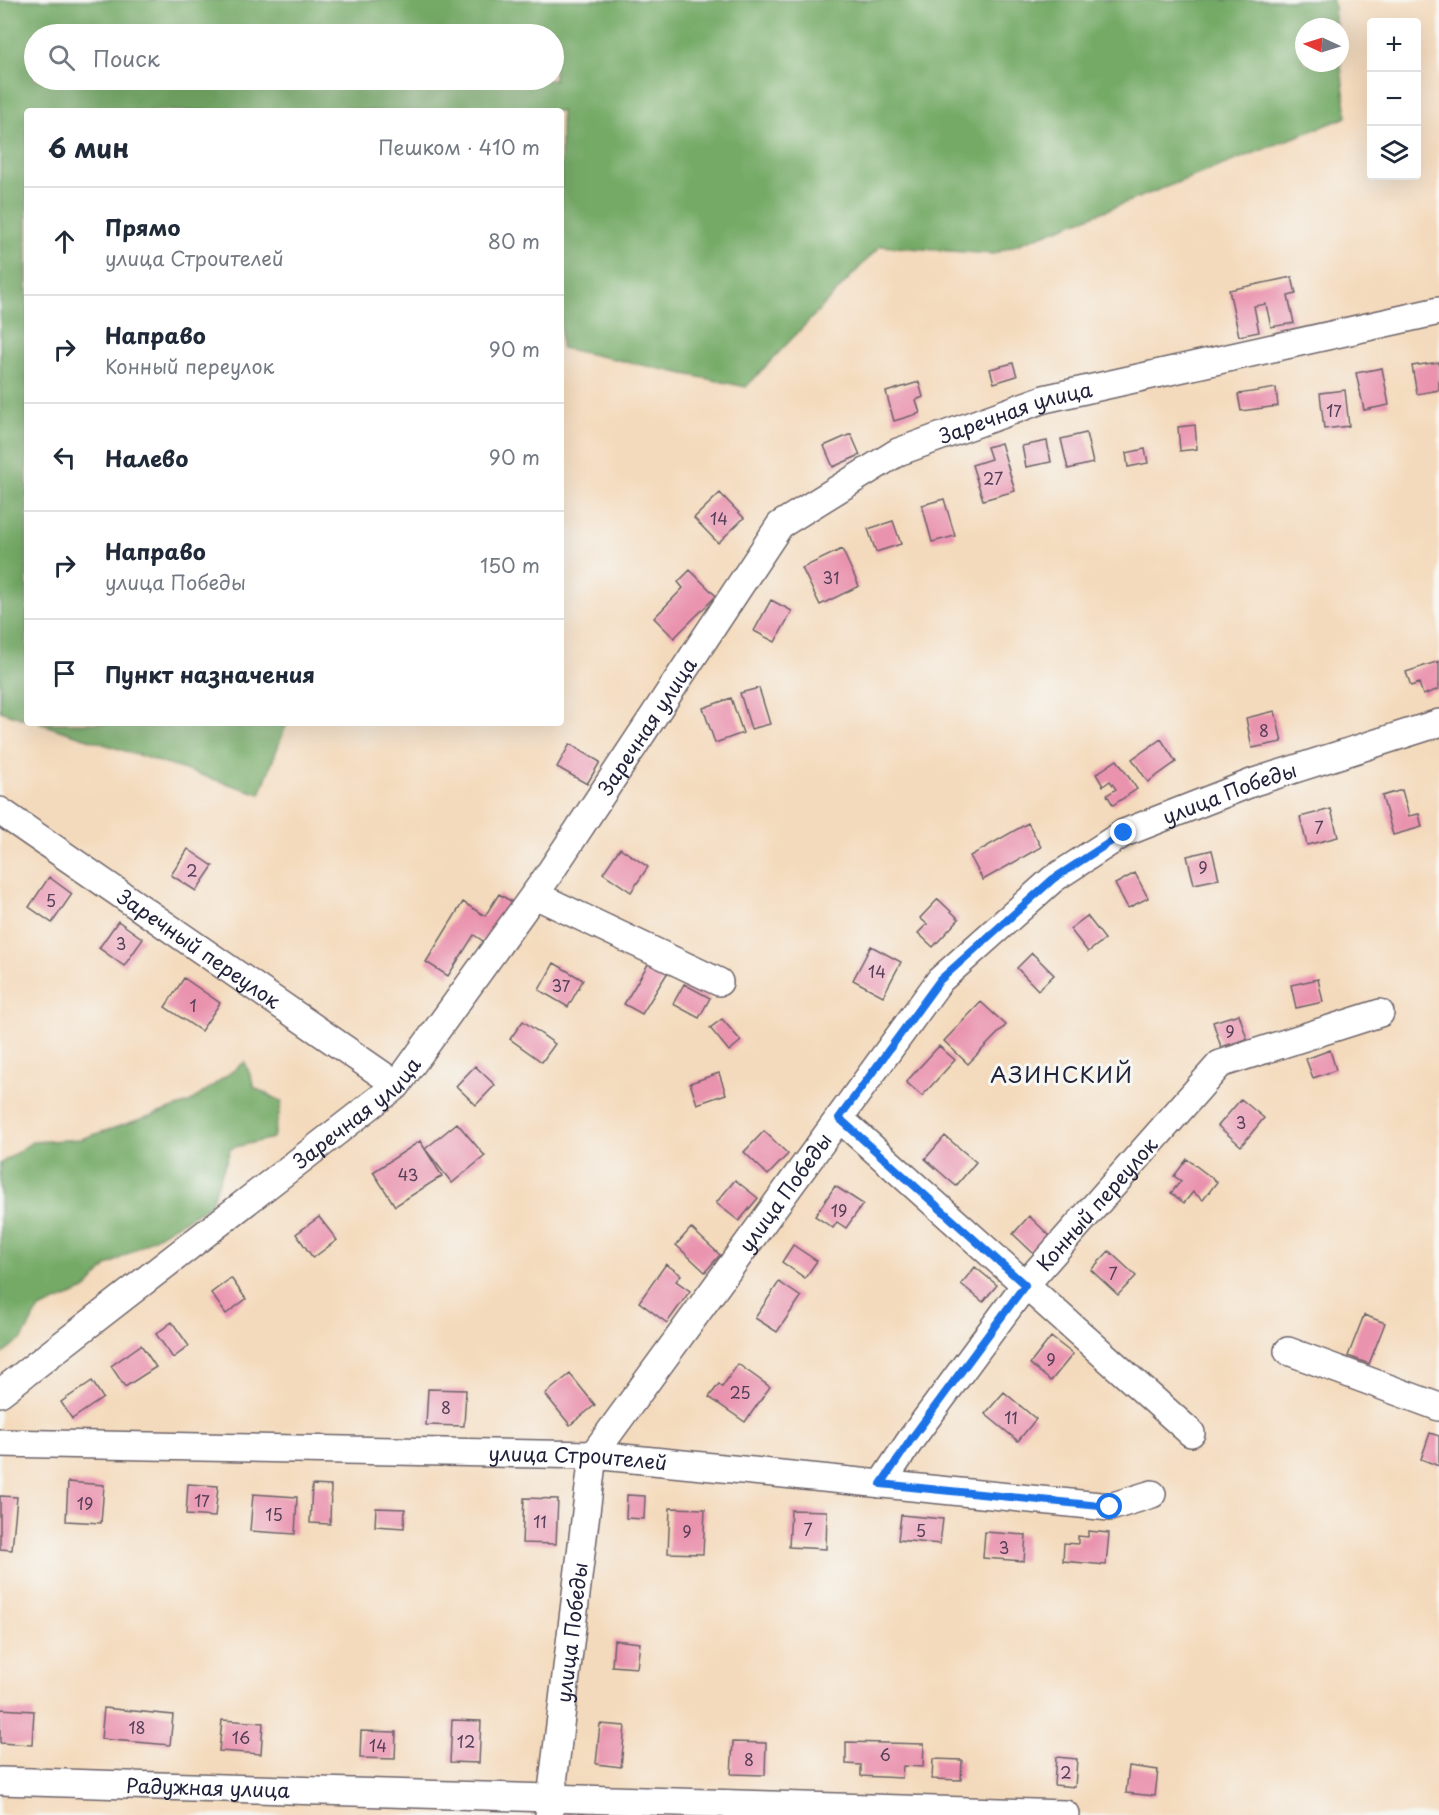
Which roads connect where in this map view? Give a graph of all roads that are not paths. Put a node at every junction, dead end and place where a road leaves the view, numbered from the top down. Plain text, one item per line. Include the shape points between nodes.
1 (1439, 311) edge
2 (1439, 723) edge
3 (0, 811) edge
4 (534, 895) junction
5 (719, 982) dead end
6 (1380, 1013) dead end
7 (397, 1085) junction
8 (839, 1118) junction
9 (1025, 1285) junction
10 (1288, 1351) dead end
11 (0, 1393) edge
12 (1439, 1407) edge
13 (1191, 1433) dead end
14 (0, 1443) edge
15 (593, 1455) junction
16 (881, 1484) junction
17 (1152, 1494) dead end
18 (0, 1781) edge
19 (550, 1806) edge
20 (1065, 1814) edge

1 - 4 street, Заречная улица via 1044,399 898,453 780,525
2 - 8 street, улица Победы via 1254,782 1124,833 1062,873 940,980
3 - 7 street, Заречный переулок
4 - 5 street
4 - 7 street, Заречная улица
6 - 9 street, Конный переулок via 1220,1064
7 - 11 street, Заречная улица
8 - 9 street
8 - 15 street, улица Победы
9 - 13 street
9 - 16 street, Конный переулок
10 - 12 street
14 - 15 street, улица Строителей
15 - 16 street, улица Строителей
15 - 19 street, улица Победы
16 - 17 street, улица Строителей via 1110,1507
18 - 19 street, Радужная улица
19 - 20 street, Радужная улица

